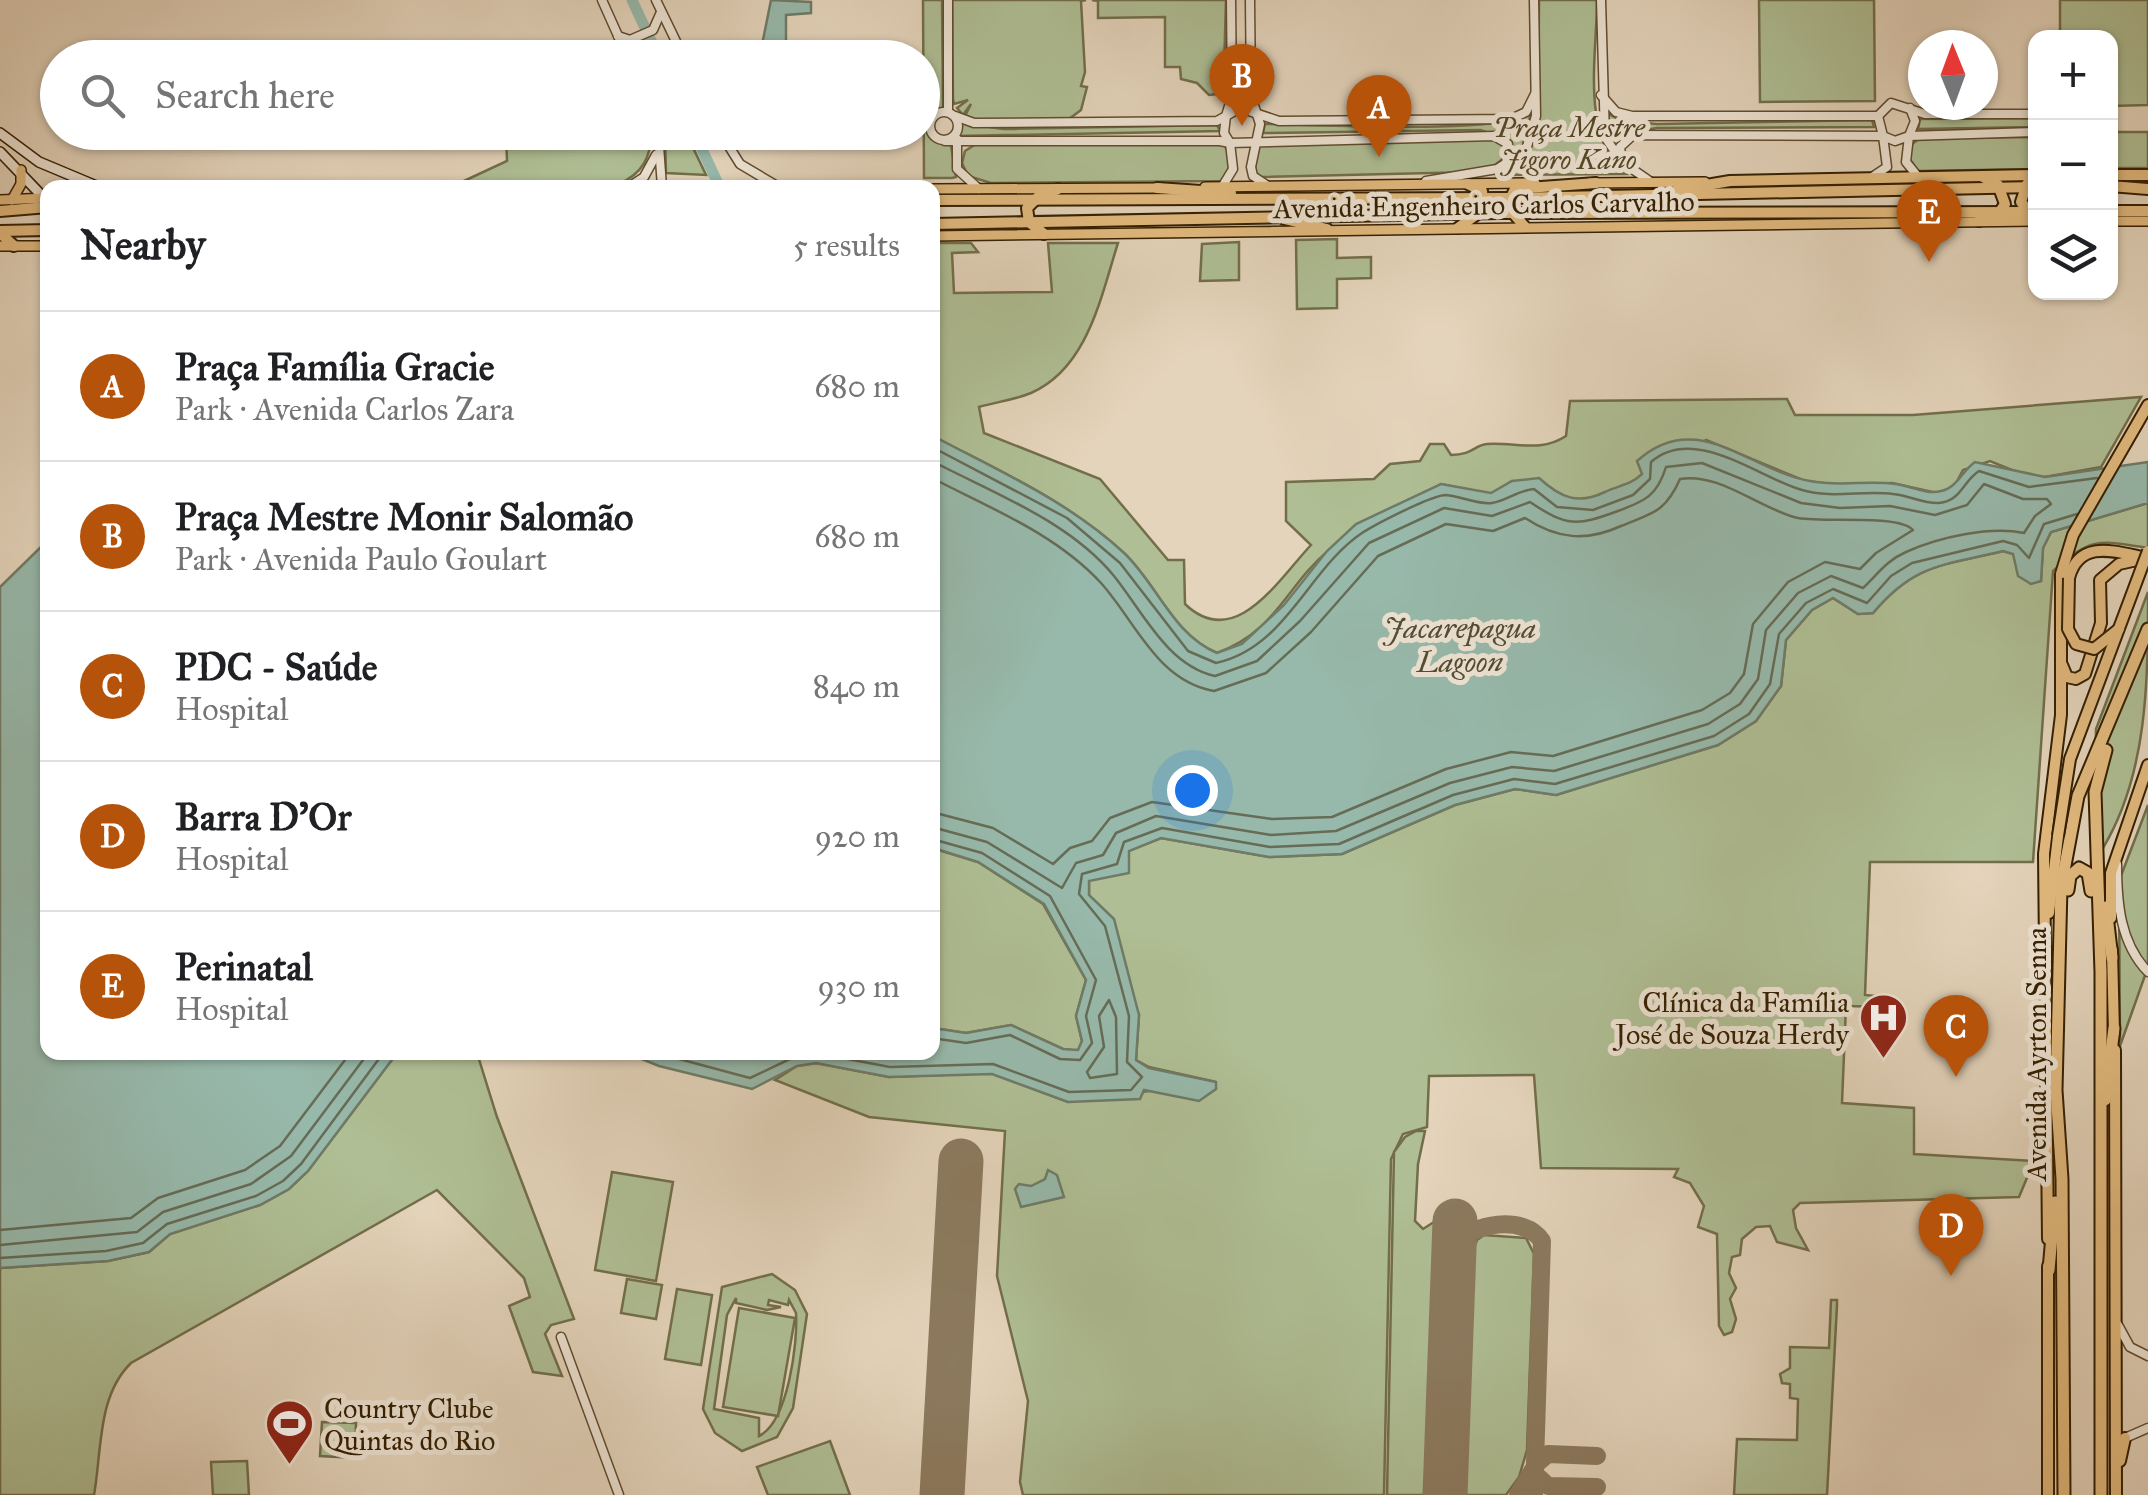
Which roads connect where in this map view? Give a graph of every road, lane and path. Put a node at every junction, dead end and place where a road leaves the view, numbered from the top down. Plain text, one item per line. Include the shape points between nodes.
1 (602, 0) edge
2 (656, 0) edge
3 (948, 0) edge
4 (1231, 0) edge
5 (1250, 0) edge
6 (1534, 0) edge
7 (1602, 0) edge
8 (662, 12) junction
9 (618, 36) junction
10 (620, 40) edge
11 (675, 40) edge
12 (1232, 84) junction
13 (1250, 84) junction
14 (1535, 94) junction
15 (1601, 94) junction
16 (1908, 107) edge
17 (940, 114) edge
18 (952, 114) junction
19 (1256, 114) junction
20 (1998, 114) edge
21 (2028, 114) edge
22 (1226, 116) junction
23 (1878, 116) junction
24 (1914, 120) edge
25 (2028, 132) edge
26 (0, 134) edge
27 (1884, 136) junction
28 (1909, 136) junction
29 (957, 137) junction
30 (940, 139) edge
31 (982, 140) junction
32 (1255, 140) junction
33 (1230, 142) junction
34 (732, 150) edge
35 (658, 151) joint
36 (0, 152) edge
37 (956, 161) junction
38 (1622, 162) junction
39 (1506, 166) junction
40 (21, 170) junction
41 (2118, 174) edge
42 (2148, 174) edge
43 (1982, 177) junction
44 (1919, 178) junction
45 (1868, 179) junction
46 (82, 180) edge
47 (639, 180) edge
48 (660, 180) edge
49 (766, 180) edge
50 (1825, 180) junction
51 (1730, 181) junction
52 (1596, 182) junction
53 (1650, 182) junction
54 (2028, 182) edge
55 (2028, 183) edge
56 (1410, 184) junction
57 (1468, 184) junction
58 (1268, 186) junction
59 (2118, 186) edge
60 (1222, 187) junction
61 (1157, 188) junction
62 (2028, 188) edge
63 (2148, 188) edge
64 (940, 189) edge
65 (980, 189) junction
66 (1058, 189) junction
67 (2002, 190) junction
68 (40, 193) edge
69 (1897, 193) junction
70 (1641, 195) junction
71 (1346, 198) junction
72 (1485, 198) junction
73 (1508, 198) junction
74 (0, 200) edge
75 (12, 200) junction
76 (940, 200) edge
77 (1033, 200) junction
78 (40, 201) edge
79 (40, 202) edge
80 (2028, 209) edge
81 (2002, 210) junction
82 (0, 211) edge
83 (2118, 211) edge
84 (2148, 211) edge
85 (2028, 212) edge
86 (1510, 213) junction
87 (1482, 214) junction
88 (1263, 216) junction
89 (2028, 220) edge
90 (2118, 220) edge
91 (2148, 220) edge
92 (1978, 221) junction
93 (1029, 222) junction
94 (940, 224) edge
95 (1525, 227) junction
96 (1458, 228) junction
97 (1327, 229) junction
98 (40, 230) edge
99 (0, 232) edge
100 (1044, 234) junction
101 (940, 236) edge
102 (0, 246) edge
103 (14, 246) junction
104 (40, 246) edge
105 (2148, 405) edge
106 (2148, 555) edge
107 (2119, 628) junction
108 (2148, 629) edge
109 (2148, 649) edge
110 (2059, 654) junction
111 (2105, 741) junction
112 (2148, 765) edge
113 (2096, 854) junction
114 (2117, 854) junction
115 (2046, 933) junction
116 (2061, 956) junction
117 (2112, 958) junction
118 (2148, 972) edge
119 (2114, 1028) junction
120 (2099, 1030) junction
121 (2100, 1123) junction
122 (2062, 1179) junction
123 (2048, 1270) junction
124 (2114, 1314) junction
125 (561, 1338) dead end
126 (2148, 1356) edge
127 (2148, 1428) edge
128 (2125, 1438) joint
129 (2116, 1476) junction
130 (619, 1495) edge
131 (2048, 1495) edge
132 (2064, 1495) edge
133 (2101, 1495) edge
134 (2116, 1495) edge

1 - 9 street
2 - 8 street
3 - 18 street
4 - 12 street
5 - 13 street
6 - 14 street
7 - 15 street
8 - 9 street via 653,30 630,40
8 - 11 street
9 - 10 street
12 - 13 street
12 - 22 street
13 - 19 street
14 - 19 street via 1526,112 1511,119 1279,122
14 - 39 street via 1531,141
15 - 23 street via 1616,112 1632,116
15 - 38 street via 1605,137
16 - 23 street via 1891,103
17 - 18 street
18 - 22 street via 974,123 1204,122
18 - 29 street
19 - 22 street via 1240,108
19 - 32 street
20 - 21 street
22 - 33 street
23 - 27 street
24 - 28 street
25 - 28 street
26 - 46 main road via 39,162
27 - 28 street
27 - 38 street via 1633,135 1620,146
27 - 45 street via 1886,167
28 - 44 street via 1906,162
29 - 30 street
29 - 31 street
29 - 37 street
31 - 33 street
31 - 37 street
32 - 33 street via 1245,146
32 - 39 street via 1494,136 1508,144
32 - 58 street via 1252,172
33 - 60 street via 1234,166
34 - 49 street via 744,168
35 - 47 street
35 - 48 street
36 - 40 main road
37 - 65 street via 961,175
38 - 53 street
39 - 56 street
40 - 68 main road
40 - 75 main road
41 - 42 highway
43 - 44 highway, Avenida Engenheiro Carlos Carvalho
43 - 54 highway, Avenida Engenheiro Carlos Carvalho
43 - 67 highway
44 - 45 highway, Avenida Engenheiro Carlos Carvalho
45 - 50 highway, Avenida Engenheiro Carlos Carvalho
50 - 51 highway, Avenida Engenheiro Carlos Carvalho
50 - 69 highway
51 - 53 main road, Avenida Engenheiro Carlos Carvalho
51 - 70 highway
52 - 53 main road, Avenida Engenheiro Carlos Carvalho
52 - 57 main road, Avenida Engenheiro Carlos Carvalho
52 - 73 highway via 1520,187
55 - 67 highway, Avenida Engenheiro Carlos Carvalho
56 - 57 main road, Avenida Engenheiro Carlos Carvalho
56 - 58 main road, Avenida Engenheiro Carlos Carvalho
57 - 72 highway
58 - 60 main road, Avenida Engenheiro Carlos Carvalho
59 - 63 highway
60 - 61 main road, Avenida Engenheiro Carlos Carvalho
61 - 66 main road, Avenida Engenheiro Carlos Carvalho
61 - 71 highway
62 - 80 highway via 2020,197
64 - 65 main road, Avenida Engenheiro Carlos Carvalho
65 - 66 main road, Avenida Engenheiro Carlos Carvalho
66 - 77 highway
67 - 69 highway, Avenida Engenheiro Carlos Carvalho
67 - 81 highway
69 - 70 highway, Avenida Engenheiro Carlos Carvalho
70 - 73 highway, Avenida Engenheiro Carlos Carvalho
71 - 72 highway, Avenida Engenheiro Carlos Carvalho
71 - 77 highway, Avenida Engenheiro Carlos Carvalho
72 - 73 highway, Avenida Engenheiro Carlos Carvalho
72 - 87 highway
73 - 86 highway
74 - 75 main road
75 - 78 main road
76 - 77 highway, Avenida Engenheiro Carlos Carvalho
77 - 93 highway
79 - 82 highway
81 - 85 highway, Avenida Engenheiro Carlos Carvalho
81 - 86 highway, Avenida Engenheiro Carlos Carvalho
81 - 92 highway
83 - 84 highway
86 - 87 highway, Avenida Engenheiro Carlos Carvalho
86 - 95 highway
87 - 88 highway, Avenida Engenheiro Carlos Carvalho
87 - 96 highway
88 - 93 highway, Avenida Engenheiro Carlos Carvalho
88 - 97 highway
89 - 92 main road, Avenida Engenheiro Carlos Carvalho
90 - 91 main road
92 - 95 main road, Avenida Engenheiro Carlos Carvalho
93 - 94 highway, Avenida Engenheiro Carlos Carvalho
93 - 100 highway
95 - 96 main road, Avenida Engenheiro Carlos Carvalho
96 - 97 main road, Avenida Engenheiro Carlos Carvalho
97 - 100 main road, Avenida Engenheiro Carlos Carvalho
98 - 99 highway
99 - 103 highway
100 - 101 main road, Avenida Engenheiro Carlos Carvalho
102 - 103 main road
103 - 104 main road
105 - 110 highway, Avenida Ayrton Senna via 2079,524 2061,574
106 - 107 highway, Avenida Ayrton Senna, bridge
106 - 107 highway, bridge via 2088,552 2069,578 2068,629 2076,644 2094,648
106 - 110 highway via 2119,564 2100,580 2102,623 2085,674 2067,676
107 - 115 highway, Avenida Ayrton Senna, bridge via 2070,759
108 - 111 highway, Avenida Ayrton Senna
109 - 111 highway, Avenida Ayrton Senna
110 - 115 highway, Avenida Ayrton Senna via 2061,715 2044,854
111 - 113 highway, Avenida Ayrton Senna via 2095,792
111 - 116 highway, Avenida Ayrton Senna via 2078,796 2069,836
112 - 114 highway
113 - 117 highway
113 - 120 highway, Avenida Ayrton Senna
114 - 117 highway via 2111,874
114 - 118 street via 2122,922
115 - 123 highway, Avenida Ayrton Senna
116 - 120 highway via 2070,876 2082,868 2091,882
116 - 122 highway, Avenida Ayrton Senna via 2056,1090
117 - 119 highway
119 - 121 highway
119 - 124 highway
120 - 121 highway, Avenida Ayrton Senna
121 - 133 highway, Avenida Ayrton Senna
122 - 123 highway
122 - 132 highway, Avenida Ayrton Senna
123 - 131 highway, Avenida Ayrton Senna
124 - 126 street via 2130,1347
124 - 129 highway
125 - 130 street
127 - 128 street
128 - 129 highway
129 - 134 highway

